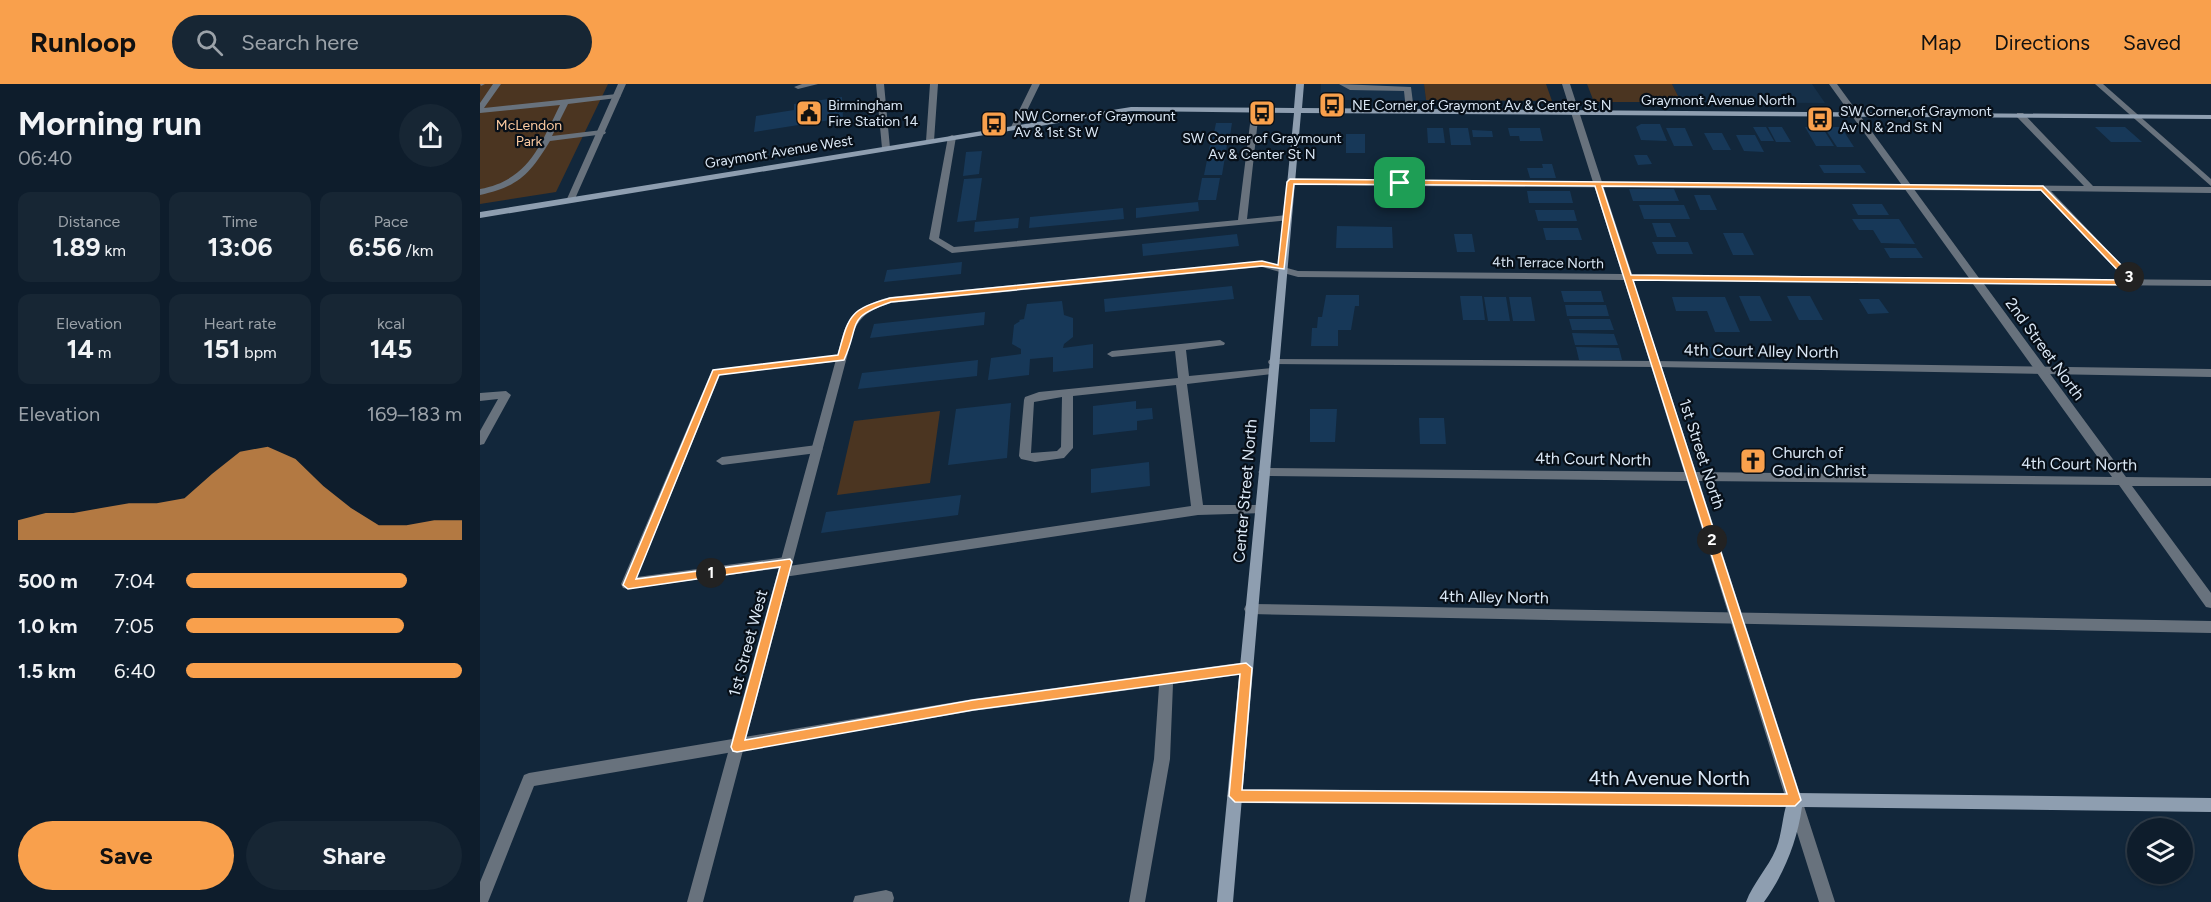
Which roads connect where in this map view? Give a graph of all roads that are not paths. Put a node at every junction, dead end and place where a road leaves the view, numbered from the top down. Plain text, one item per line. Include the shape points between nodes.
1 (497, 84) edge
2 (622, 84) edge
3 (814, 84) edge
4 (880, 84) edge
5 (934, 84) edge
6 (1036, 84) edge
7 (1299, 84) edge
8 (1343, 84) edge
9 (1566, 84) edge
10 (1833, 84) edge
11 (2099, 84) edge
12 (798, 87) dead end
13 (617, 96) junction
14 (564, 101) junction
15 (480, 110) edge
16 (1255, 110) junction
17 (1297, 110) junction
18 (1410, 111) junction
19 (1575, 112) junction
20 (1855, 114) junction
21 (2020, 115) junction
22 (2136, 116) junction
23 (2211, 117) edge
24 (1015, 127) junction
25 (602, 132) junction
26 (952, 137) junction
27 (547, 139) junction
28 (930, 141) junction
29 (886, 148) junction
30 (1290, 182) junction
31 (2211, 183) edge
32 (1598, 184) junction
33 (1908, 187) junction
34 (2043, 188) junction
35 (2091, 189) junction
36 (2211, 190) edge
37 (480, 192) edge
38 (570, 201) junction
39 (480, 215) edge
40 (1287, 218) junction
41 (1242, 222) junction
42 (1282, 268) junction
43 (1628, 278) junction
44 (1976, 281) junction
45 (2134, 282) junction
46 (2211, 283) edge
47 (1220, 343) dead end
48 (1180, 347) junction
49 (1112, 354) dead end
50 (841, 358) junction
51 (1656, 364) junction
52 (1273, 367) junction
53 (2042, 372) junction
54 (2211, 374) edge
55 (1183, 381) junction
56 (1068, 393) junction
57 (480, 397) edge
58 (480, 441) edge
59 (816, 449) junction
60 (722, 461) dead end
61 (1264, 472) junction
62 (1692, 477) junction
63 (2122, 481) junction
64 (2211, 482) edge
65 (1198, 510) junction
66 (1260, 510) junction
67 (785, 567) junction
68 (2211, 603) edge
69 (1251, 609) junction
70 (1737, 618) junction
71 (2211, 627) edge
72 (1246, 668) junction
73 (1166, 678) junction
74 (737, 747) junction
75 (1235, 796) junction
76 (1795, 800) junction
77 (2211, 805) edge
78 (886, 898) dead end
79 (480, 902) edge
80 (695, 902) edge
81 (861, 902) edge
82 (1137, 902) edge
83 (1225, 902) edge
84 (1754, 902) edge
85 (1827, 902) edge

1 - 15 street
2 - 13 street
3 - 12 street
4 - 29 street
5 - 28 street
6 - 24 street
7 - 17 main road, Center Street North
8 - 18 street via 1350,88 1408,89
9 - 19 street, 1st Street North
10 - 20 street, 2nd Street North
11 - 22 street
13 - 14 street
13 - 25 street
14 - 15 street
14 - 27 street
16 - 17 main road, Graymont Avenue West
16 - 24 main road, Graymont Avenue West via 1131,109
16 - 41 street
17 - 18 main road, Graymont Avenue North
17 - 30 main road, Center Street North
18 - 19 main road, Graymont Avenue North
19 - 20 main road, Graymont Avenue North
19 - 32 street, 1st Street North
20 - 21 main road, Graymont Avenue North
20 - 33 street, 2nd Street North
21 - 22 main road, Graymont Avenue North
21 - 35 street
22 - 23 main road, Graymont Avenue North
22 - 31 street
24 - 26 main road, Graymont Avenue West
25 - 27 street
25 - 38 street
26 - 28 main road, Graymont Avenue West
26 - 41 street via 934,239 952,250
27 - 37 street via 530,168 503,189
28 - 29 main road, Graymont Avenue West
29 - 38 main road, Graymont Avenue West
30 - 32 street
30 - 40 main road, Center Street North
32 - 33 street
32 - 43 street, 1st Street North
33 - 34 street
33 - 44 street, 2nd Street North
34 - 35 street
34 - 45 street
35 - 36 street
38 - 39 main road, Graymont Avenue West
40 - 41 street
40 - 42 main road, Center Street North
42 - 43 street, 4th Terrace North via 1298,274
42 - 50 street, 4th Terrace North via 1262,264 890,300 861,310 851,323
42 - 52 main road, Center Street North
43 - 44 street, 4th Terrace North
43 - 51 street, 1st Street North
44 - 45 street, 4th Terrace North
44 - 53 street, 2nd Street North
45 - 46 street, 4th Terrace North
47 - 48 street
48 - 49 street
48 - 55 street
50 - 59 street, 1st Street West
50 - 67 street via 716,372 628,585
51 - 52 street, 4th Court Alley North
51 - 53 street, 4th Court Alley North
51 - 62 street, 1st Street North
52 - 55 street, 4th Court Alley North
52 - 61 main road, Center Street North
53 - 54 street, 4th Court Alley North
53 - 63 street, 2nd Street North
55 - 56 street, 4th Court Alley North
55 - 65 street
56 - 56 street, 4th Court Alley North via 1029,400 1026,456 1060,455 1067,448
57 - 58 street via 506,395
59 - 60 street
59 - 67 street, 1st Street West
61 - 62 street, 4th Court North
61 - 66 main road, Center Street North
62 - 63 street, 4th Court North
62 - 70 street, 1st Street North
63 - 64 street, 4th Court North
63 - 68 street, 2nd Street North
65 - 66 street
65 - 67 street
66 - 69 main road, Center Street North
67 - 74 street, 1st Street West
69 - 70 street, 4th Alley North
69 - 72 main road, Center Street North
70 - 71 street, 4th Alley North
70 - 76 street, 1st Street North
72 - 73 street
72 - 75 main road, Center Street North
73 - 74 street via 973,705
73 - 82 street via 1162,759
74 - 79 street via 529,780
74 - 80 street, 1st Street West
75 - 76 street, 4th Avenue North
75 - 83 main road, Center Street North
76 - 77 main road, 4th Avenue North
76 - 84 main road via 1792,829 1784,852 1772,878
76 - 85 street, 1st Street North
78 - 81 street

